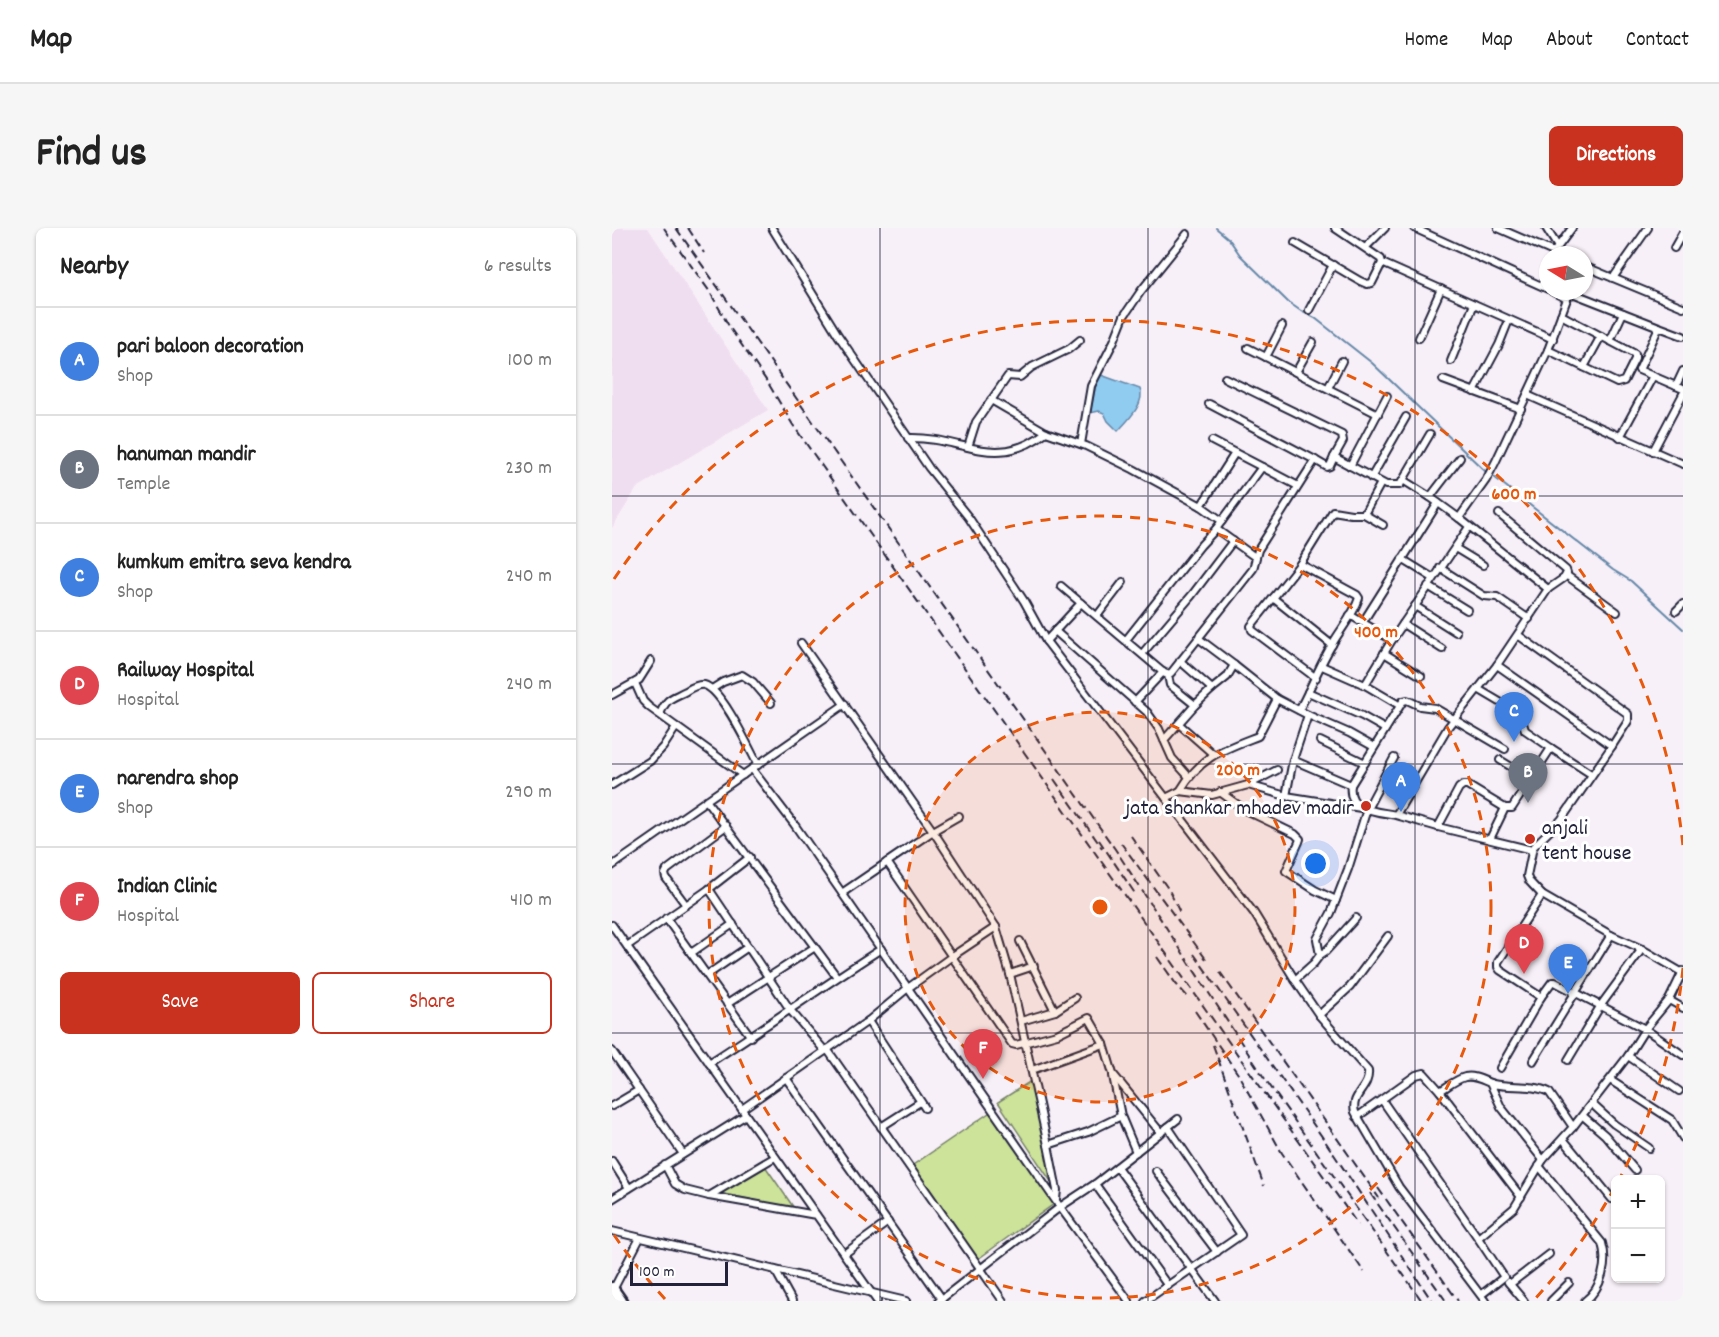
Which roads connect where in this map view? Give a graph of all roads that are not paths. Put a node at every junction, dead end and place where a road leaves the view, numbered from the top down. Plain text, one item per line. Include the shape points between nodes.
1 (772, 228) edge
2 (1335, 228) edge
3 (1385, 228) edge
4 (1414, 228) edge
5 (1498, 228) edge
6 (1546, 228) edge
7 (1572, 228) edge
8 (1648, 228) edge
9 (1683, 232) edge
10 (1187, 234) dead end
11 (1294, 243) dead end
12 (1544, 246) edge
13 (1555, 246) edge
14 (1560, 246) edge
15 (1366, 247) junction
16 (1674, 248) dead end
17 (1382, 263) junction
18 (1333, 265) junction
19 (1593, 270) edge
20 (1613, 278) junction
21 (1539, 284) edge
22 (1441, 289) junction
23 (1567, 300) edge
24 (1590, 300) edge
25 (1474, 304) junction
26 (1683, 306) edge
27 (1309, 310) dead end
28 (1623, 313) junction
29 (1561, 315) junction
30 (1509, 320) junction
31 (1282, 326) dead end
32 (1659, 327) junction
33 (1601, 336) junction
34 (1683, 336) edge
35 (1419, 338) dead end
36 (1553, 339) junction
37 (1080, 340) dead end
38 (1610, 341) junction
39 (1313, 342) dead end
40 (1248, 348) dead end
41 (1548, 350) junction
42 (1266, 357) junction
43 (1342, 361) dead end
44 (1451, 361) dead end
45 (1584, 367) junction
46 (1631, 367) junction
47 (1639, 370) junction
48 (1683, 371) edge
49 (1296, 372) junction
50 (1653, 376) junction
51 (1225, 378) dead end
52 (1443, 380) dead end
53 (1676, 386) junction
54 (1328, 388) junction
55 (1683, 391) edge
56 (1474, 392) junction
57 (1527, 395) junction
58 (1388, 396) dead end
59 (991, 400) junction
60 (1209, 404) dead end
61 (1521, 410) junction
62 (1378, 414) junction
63 (1406, 417) dead end
64 (1046, 432) junction
65 (1430, 434) dead end
66 (1620, 437) junction
67 (908, 438) junction
68 (1212, 441) dead end
69 (1081, 444) junction
70 (968, 447) junction
71 (1653, 452) junction
72 (1235, 453) junction
73 (1334, 457) junction
74 (1460, 458) dead end
75 (1315, 460) junction
76 (1683, 464) edge
77 (1350, 466) junction
78 (1262, 467) junction
79 (1371, 478) junction
80 (1403, 480) junction
81 (1381, 483) junction
82 (1298, 486) junction
83 (1430, 497) junction
84 (1438, 503) junction
85 (1201, 506) junction
86 (1364, 514) junction
87 (1498, 514) dead end
88 (1458, 518) junction
89 (1222, 521) junction
90 (1383, 525) dead end
91 (1469, 527) junction
92 (1216, 529) junction
93 (1233, 541) junction
94 (1455, 548) junction
95 (1255, 556) junction
96 (1402, 559) junction
97 (1300, 564) junction
98 (1483, 565) dead end
99 (1440, 568) junction
100 (1566, 575) junction
101 (1434, 578) junction
102 (1123, 582) dead end
103 (1061, 586) dead end
104 (1428, 586) junction
105 (1548, 589) junction
106 (1273, 598) junction
107 (1081, 603) junction
108 (1683, 604) edge
109 (1415, 606) junction
110 (1467, 610) dead end
111 (1676, 611) dead end
112 (1617, 612) dead end
113 (1350, 615) junction
114 (1097, 616) junction
115 (1529, 619) junction
116 (1363, 622) junction
117 (1403, 624) junction
118 (1055, 630) junction
119 (1456, 632) dead end
120 (1518, 635) junction
121 (1198, 638) junction
122 (1126, 640) junction
123 (1392, 640) junction
124 (1047, 641) junction
125 (801, 643) dead end
126 (1332, 645) junction
127 (1442, 649) dead end
128 (1384, 653) junction
129 (1142, 654) junction
130 (651, 661) dead end
131 (1180, 662) junction
132 (1234, 665) junction
133 (1497, 665) junction
134 (1322, 666) junction
135 (1165, 673) junction
136 (1421, 676) dead end
137 (1316, 678) junction
138 (635, 683) junction
139 (612, 684) edge
140 (1365, 685) junction
141 (712, 689) junction
142 (1212, 689) junction
143 (1478, 689) junction
144 (1308, 692) junction
145 (615, 693) edge
146 (1277, 699) junction
147 (1135, 702) junction
148 (771, 703) dead end
149 (845, 704) junction
150 (1195, 705) junction
151 (1399, 705) junction
152 (1299, 710) junction
153 (660, 714) junction
154 (1308, 716) junction
155 (1454, 719) junction
156 (1179, 724) junction
157 (676, 727) junction
158 (1385, 729) junction
159 (1164, 740) junction
160 (1320, 741) dead end
161 (1612, 746) junction
162 (1374, 747) junction
163 (1551, 748) junction
164 (1505, 749) dead end
165 (1213, 754) junction
166 (1394, 758) dead end
167 (1293, 760) junction
168 (1500, 760) dead end
169 (1365, 763) junction
170 (755, 767) junction
171 (1277, 770) dead end
172 (1591, 774) junction
173 (743, 775) junction
174 (1189, 777) junction
175 (1531, 779) junction
176 (1248, 784) junction
177 (612, 785) edge
178 (1352, 785) junction
179 (1180, 791) junction
180 (1220, 792) junction
181 (1286, 796) junction
182 (1166, 798) junction
183 (706, 800) junction
184 (1364, 808) junction
185 (1505, 808) junction
186 (1396, 815) junction
187 (958, 816) dead end
188 (726, 826) junction
189 (1438, 827) junction
190 (933, 831) junction
191 (1490, 839) junction
192 (1532, 850) junction
193 (750, 857) junction
194 (887, 862) junction
195 (612, 866) edge
196 (709, 889) junction
197 (842, 893) junction
198 (1542, 895) junction
199 (1336, 900) junction
200 (686, 905) junction
201 (666, 918) junction
202 (1356, 918) dead end
203 (733, 924) junction
204 (612, 925) edge
205 (996, 927) junction
206 (1611, 935) junction
207 (1388, 936) dead end
208 (1020, 941) dead end
209 (627, 946) junction
210 (748, 947) junction
211 (815, 947) junction
212 (1642, 948) junction
213 (881, 949) junction
214 (691, 953) junction
215 (1320, 955) junction
216 (951, 957) junction
217 (1034, 966) junction
218 (1683, 972) edge
219 (1010, 974) junction
220 (706, 975) junction
221 (837, 977) junction
222 (769, 978) junction
223 (1295, 980) junction
224 (908, 988) junction
225 (1577, 992) junction
226 (1541, 997) junction
227 (1075, 998) dead end
228 (1669, 999) junction
229 (727, 1004) junction
230 (1601, 1005) junction
231 (1683, 1008) edge
232 (791, 1011) junction
233 (1055, 1011) junction
234 (1319, 1015) junction
235 (868, 1021) junction
236 (1021, 1021) junction
237 (1645, 1029) junction
238 (751, 1037) junction
239 (1025, 1042) junction
240 (1104, 1044) junction
241 (826, 1050) junction
242 (612, 1051) edge
243 (1683, 1055) edge
244 (1628, 1056) junction
245 (1568, 1060) dead end
246 (1533, 1061) dead end
247 (710, 1063) junction
248 (1500, 1068) dead end
249 (1032, 1070) junction
250 (1113, 1074) junction
251 (786, 1078) junction
252 (1610, 1080) junction
253 (1490, 1083) junction
254 (639, 1090) junction
255 (1440, 1091) junction
256 (1679, 1091) dead end
257 (1382, 1100) junction
258 (920, 1102) junction
259 (1592, 1104) junction
260 (612, 1106) edge
261 (925, 1108) dead end
262 (744, 1112) junction
263 (1121, 1116) junction
264 (1583, 1116) junction
265 (1358, 1117) junction
266 (1178, 1119) dead end
267 (1614, 1124) junction
268 (881, 1127) junction
269 (1168, 1127) junction
270 (1573, 1127) junction
271 (1161, 1133) junction
272 (1605, 1135) junction
273 (1683, 1138) edge
274 (1563, 1139) junction
275 (1048, 1145) junction
276 (1649, 1148) dead end
277 (1136, 1152) junction
278 (683, 1154) junction
279 (775, 1157) junction
280 (1543, 1160) junction
281 (612, 1161) edge
282 (665, 1165) junction
283 (1539, 1166) junction
284 (1117, 1167) junction
285 (1635, 1170) dead end
286 (1156, 1171) dead end
287 (1095, 1184) junction
288 (629, 1188) junction
289 (709, 1196) junction
290 (1521, 1197) junction
291 (1611, 1198) edge
292 (612, 1199) edge
293 (1056, 1200) junction
294 (1060, 1207) junction
295 (816, 1215) junction
296 (888, 1222) junction
297 (612, 1231) edge
298 (640, 1238) junction
299 (1478, 1238) junction
300 (1217, 1252) junction
301 (844, 1254) junction
302 (1549, 1254) dead end
303 (775, 1270) junction
304 (981, 1270) junction
305 (1192, 1270) junction
306 (1504, 1277) junction
307 (1569, 1283) dead end
308 (1510, 1284) junction
309 (1168, 1286) junction
310 (871, 1293) junction
311 (613, 1294) edge
312 (1483, 1298) edge
313 (940, 1300) edge
314 (621, 1301) edge
315 (792, 1301) edge
316 (877, 1301) edge
317 (906, 1301) edge
318 (1003, 1301) edge
319 (1129, 1301) edge
320 (1145, 1301) edge
321 (1215, 1301) edge
322 (1524, 1301) edge
323 (1551, 1301) edge
324 (1585, 1301) edge

1 - 67 street
2 - 15 street
3 - 15 street
4 - 21 street
5 - 12 street
6 - 13 street
7 - 14 street
8 - 20 street
9 - 16 street
10 - 69 street via 1124,316 1092,386
11 - 18 street
15 - 17 street
17 - 18 street via 1375,279 1367,284
17 - 22 street
18 - 27 street
19 - 20 street
20 - 26 street
22 - 25 street
22 - 35 street
23 - 29 street
24 - 28 street
25 - 30 street
25 - 44 street
28 - 32 street
28 - 38 street
29 - 33 street
29 - 36 street
30 - 36 street
30 - 56 street
31 - 42 street
32 - 34 street
32 - 47 street
33 - 38 street
33 - 45 street
36 - 41 street
37 - 59 street via 1020,377 1008,376
38 - 46 street via 1635,354
39 - 49 street
40 - 42 street
41 - 45 street
41 - 57 street
42 - 49 street
43 - 54 street
45 - 46 street via 1621,383
46 - 47 street
47 - 50 street
48 - 53 street
49 - 54 street
50 - 53 street
50 - 66 street
51 - 73 street via 1342,435
52 - 56 street
53 - 55 street
54 - 62 street
55 - 71 street
56 - 61 street
57 - 61 street
57 - 66 street
58 - 62 street
59 - 64 street
59 - 70 street via 976,422
60 - 75 street
61 - 88 street via 1486,480
62 - 77 street
63 - 79 street
64 - 69 street
64 - 70 street via 1005,452
65 - 80 street
66 - 71 street
67 - 70 street via 923,437
67 - 124 street via 969,518
68 - 72 street
69 - 85 street
71 - 76 street
72 - 78 street
72 - 85 street
73 - 75 street via 1327,467
73 - 77 street
74 - 83 street
75 - 82 street
77 - 79 street
78 - 82 street
78 - 89 street
79 - 81 street
80 - 81 street via 1393,486
80 - 83 street
81 - 86 street
82 - 95 street
83 - 84 street
84 - 88 street
84 - 96 street
85 - 89 street
86 - 90 street
86 - 97 street via 1333,511
87 - 100 street via 1566,570
88 - 91 street
89 - 92 street
91 - 94 street
91 - 105 street
92 - 93 street
92 - 122 street
93 - 95 street
93 - 129 street
94 - 98 street
94 - 99 street
95 - 121 street via 1253,569
96 - 101 street
96 - 116 street
97 - 106 street
97 - 113 street via 1357,595 1358,602
99 - 101 street
99 - 115 street via 1485,596 1497,597
100 - 105 street
100 - 112 street
101 - 104 street
102 - 114 street
103 - 107 street
104 - 109 street
104 - 110 street
105 - 115 street
106 - 126 street
106 - 137 street via 1252,621 1252,630
107 - 114 street
107 - 118 street
108 - 111 street
109 - 117 street
109 - 119 street
113 - 116 street
113 - 126 street
114 - 122 street
115 - 120 street
116 - 123 street
117 - 123 street
117 - 127 street
118 - 124 street
118 - 147 street
120 - 133 street
120 - 161 street via 1628,714 1628,721
121 - 131 street
121 - 132 street
122 - 129 street
123 - 128 street
124 - 182 street
125 - 149 street
126 - 134 street
128 - 136 street
128 - 140 street
129 - 135 street
130 - 138 street
131 - 135 street via 1172,674
131 - 142 street
132 - 142 street
132 - 146 street
133 - 143 street
133 - 161 street
134 - 137 street
134 - 140 street
135 - 147 street
135 - 150 street via 1170,685
137 - 144 street
138 - 145 street
138 - 153 street via 643,701
139 - 145 street
140 - 151 street
141 - 148 street via 742,675
141 - 153 street via 704,685 674,695
141 - 170 street via 731,714
142 - 150 street
143 - 155 street
143 - 163 street via 1520,714 1525,730
144 - 152 street
144 - 158 street
146 - 152 street
146 - 165 street via 1257,736
147 - 159 street via 1155,722
149 - 170 street
149 - 190 street
150 - 156 street
151 - 155 street via 1407,700 1430,706
151 - 158 street
152 - 154 street
153 - 157 street
154 - 162 street
154 - 167 street
155 - 164 street
155 - 186 street
156 - 159 street
156 - 165 street
157 - 173 street
157 - 177 street via 650,761
158 - 162 street
159 - 174 street via 1172,758
160 - 169 street
161 - 172 street
162 - 169 street
163 - 172 street
163 - 175 street
165 - 174 street
166 - 184 street
167 - 178 street
167 - 181 street
168 - 175 street
169 - 178 street
170 - 173 street
170 - 197 street
171 - 176 street
172 - 192 street via 1561,820
173 - 183 street
174 - 179 street
175 - 185 street via 1512,808
176 - 180 street
176 - 181 street
178 - 184 street via 1351,797
179 - 180 street via 1204,795
179 - 182 street
180 - 199 street via 1245,810 1295,834 1300,839 1287,871
181 - 184 street
182 - 223 street via 1254,913
183 - 188 street
183 - 195 street
184 - 186 street
184 - 199 street via 1356,847
185 - 189 street via 1463,785
185 - 191 street
186 - 189 street
187 - 190 street
188 - 193 street
188 - 200 street via 667,870 666,878
189 - 191 street
190 - 194 street
190 - 205 street
191 - 192 street
192 - 198 street via 1527,876
193 - 196 street
193 - 211 street
194 - 197 street
194 - 216 street
196 - 200 street
196 - 203 street
197 - 213 street
198 - 206 street
198 - 226 street via 1498,967
199 - 215 street via 1317,939
200 - 201 street
201 - 209 street
201 - 214 street
202 - 215 street
203 - 210 street
203 - 214 street
204 - 209 street
205 - 216 street
205 - 219 street
206 - 212 street
206 - 225 street
207 - 234 street via 1350,987
208 - 217 street
209 - 247 street
210 - 220 street
210 - 222 street
211 - 221 street
211 - 222 street
212 - 218 street
212 - 230 street
213 - 221 street
213 - 224 street
214 - 220 street
215 - 223 street
216 - 224 street
216 - 239 street via 1007,1039 1016,1045
217 - 219 street
217 - 233 street
218 - 228 street
219 - 236 street
220 - 229 street
221 - 232 street
222 - 229 street
222 - 232 street
223 - 234 street
224 - 235 street
224 - 293 street
225 - 226 street via 1552,982
225 - 230 street
225 - 246 street
226 - 248 street
227 - 233 street
228 - 231 street
228 - 237 street
229 - 238 street
230 - 237 street
230 - 245 street
232 - 238 street
232 - 241 street
233 - 236 street
234 - 265 street via 1368,1071 1368,1079 1353,1106
235 - 241 street
235 - 258 street
236 - 239 street
237 - 243 street
237 - 244 street
238 - 247 street
239 - 240 street via 1057,1034 1089,1018
239 - 249 street
240 - 249 street
240 - 250 street
241 - 251 street
241 - 268 street
242 - 254 street
244 - 252 street
244 - 256 street
247 - 262 street
249 - 275 street
250 - 263 street
250 - 271 street
251 - 262 street
251 - 296 street
252 - 259 street
252 - 273 street via 1672,1120
253 - 255 street via 1467,1077
253 - 270 street via 1549,1092
253 - 280 street via 1501,1107
254 - 260 street
254 - 278 street
255 - 257 street via 1424,1073
255 - 290 street
257 - 265 street
257 - 299 street
258 - 261 street
258 - 268 street
259 - 264 street
259 - 267 street
262 - 278 street
262 - 279 street
263 - 275 street
263 - 277 street
264 - 270 street
264 - 272 street
265 - 312 street via 1399,1187
266 - 269 street
267 - 272 street
267 - 276 street
268 - 304 street
269 - 271 street
269 - 300 street via 1241,1235
270 - 274 street
271 - 277 street
272 - 285 street
274 - 280 street
274 - 291 street
275 - 293 street
277 - 284 street
278 - 282 street
279 - 289 street
279 - 295 street
280 - 283 street
281 - 288 street
282 - 288 street
282 - 289 street via 680,1188
283 - 290 street
283 - 324 street via 1602,1243 1605,1252 1598,1286
284 - 287 street
284 - 305 street
286 - 300 street
287 - 294 street
287 - 309 street
288 - 292 street
289 - 295 street
290 - 299 street via 1514,1208
293 - 294 street
294 - 304 street
294 - 319 street
295 - 301 street
296 - 301 street
296 - 313 street
297 - 298 street
298 - 303 street
298 - 311 street
299 - 306 street
300 - 305 street
301 - 310 street
302 - 308 street
303 - 310 street
303 - 315 street
304 - 313 street
304 - 318 street
305 - 309 street
305 - 321 street
306 - 308 street
306 - 312 street
307 - 323 street
308 - 322 street
309 - 320 street
310 - 316 street
310 - 317 street
311 - 314 highway

